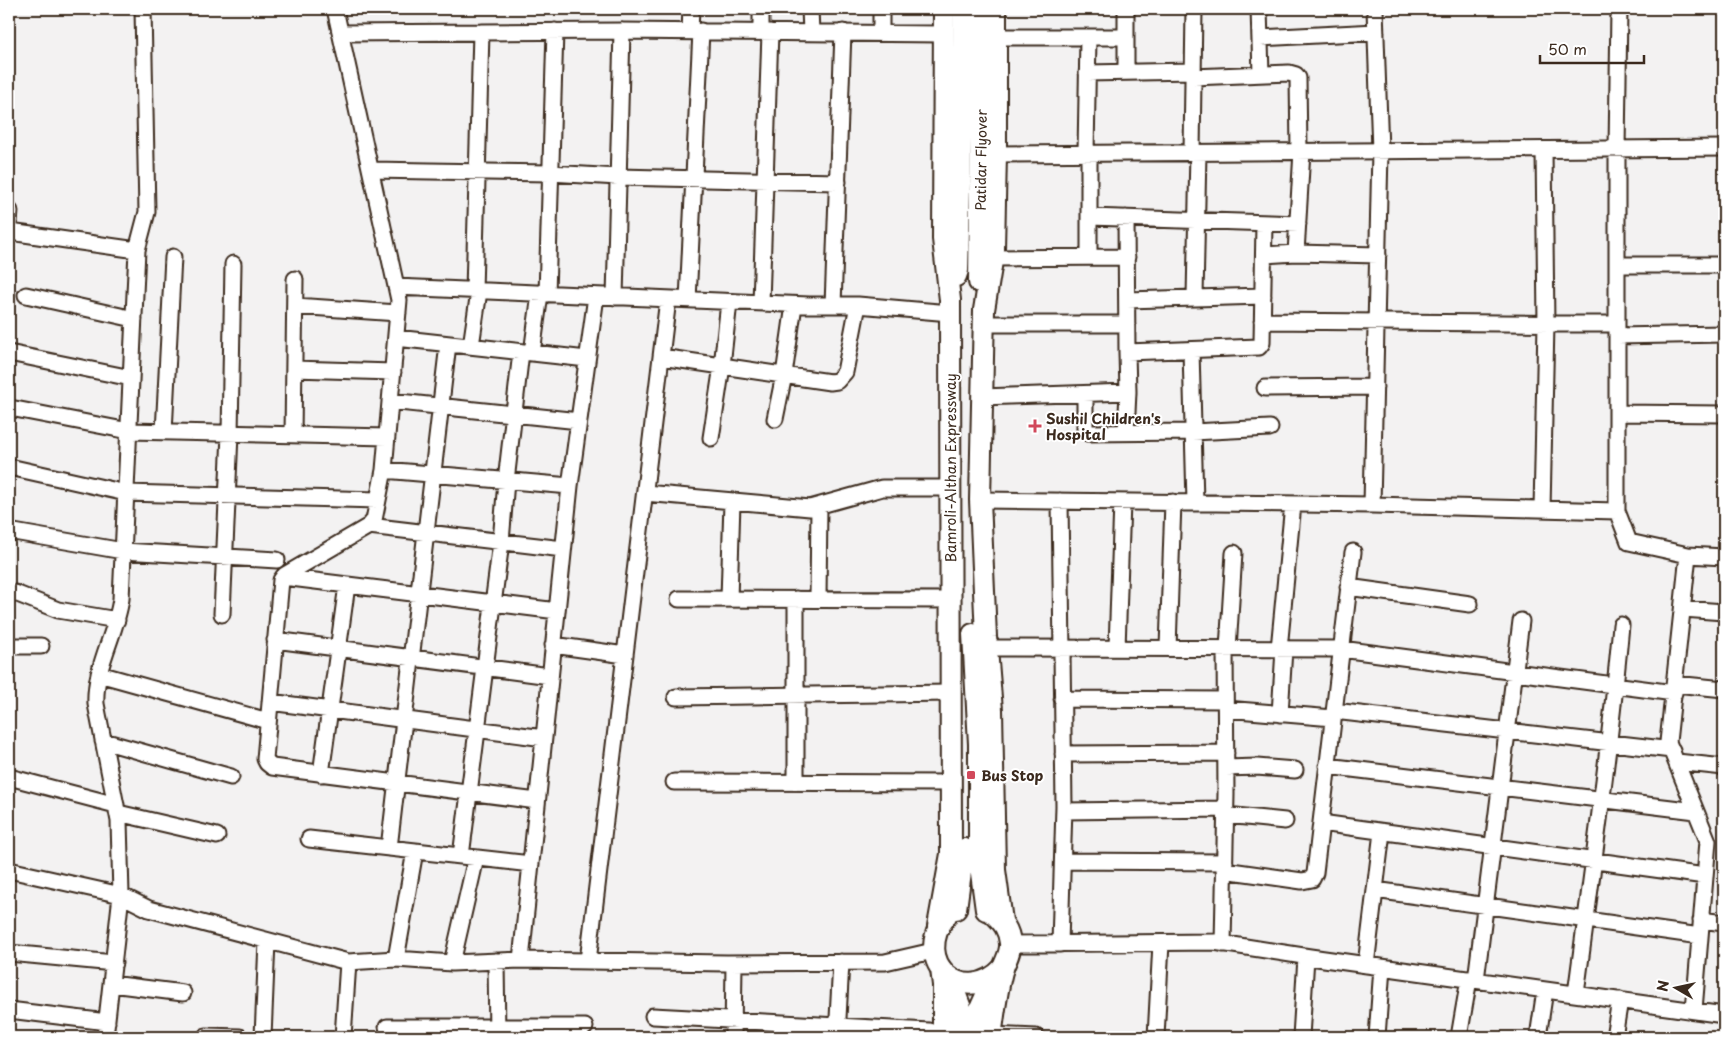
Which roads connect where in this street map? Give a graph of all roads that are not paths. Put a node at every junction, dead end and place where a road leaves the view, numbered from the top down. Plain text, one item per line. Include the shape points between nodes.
1 (143, 9) edge
2 (335, 9) edge
3 (691, 9) edge
4 (761, 9) edge
5 (810, 9) edge
6 (881, 9) edge
7 (944, 9) edge
8 (964, 9) edge
9 (982, 9) edge
10 (996, 9) edge
11 (1126, 9) edge
12 (1194, 9) edge
13 (1259, 9) edge
14 (1375, 9) edge
15 (1619, 9) edge
16 (555, 31) junction
17 (622, 31) junction
18 (696, 31) junction
19 (481, 32) junction
20 (766, 32) junction
21 (810, 32) junction
22 (843, 32) junction
23 (1376, 32) junction
24 (341, 33) junction
25 (881, 33) junction
26 (943, 34) junction
27 (996, 37) junction
28 (1088, 37) junction
29 (1126, 37) junction
30 (1260, 38) junction
31 (1126, 72) junction
32 (1087, 73) junction
33 (1193, 74) junction
34 (1261, 74) junction
35 (1724, 148) edge
36 (1617, 149) junction
37 (1544, 150) junction
38 (1300, 151) junction
39 (1380, 151) junction
40 (1195, 152) junction
41 (1088, 153) junction
42 (996, 154) junction
43 (372, 170) junction
44 (477, 172) junction
45 (550, 173) junction
46 (618, 177) junction
47 (694, 178) junction
48 (766, 180) junction
49 (838, 182) junction
50 (9, 210) edge
51 (1090, 218) junction
52 (1126, 218) junction
53 (1196, 220) junction
54 (1264, 223) junction
55 (1298, 224) junction
56 (9, 233) edge
57 (138, 250) junction
58 (1296, 253) junction
59 (1264, 255) junction
60 (1378, 256) junction
61 (172, 257) dead end
62 (1126, 257) junction
63 (992, 258) junction
64 (1089, 258) junction
65 (233, 264) dead end
66 (1617, 265) junction
67 (1724, 265) edge
68 (295, 279) dead end
69 (396, 287) junction
70 (477, 291) junction
71 (543, 294) junction
72 (26, 295) dead end
73 (596, 296) junction
74 (1263, 296) junction
75 (615, 297) junction
76 (1194, 297) junction
77 (668, 299) junction
78 (688, 300) junction
79 (1127, 300) junction
80 (729, 302) junction
81 (761, 303) junction
82 (794, 304) junction
83 (858, 305) junction
84 (295, 306) junction
85 (833, 306) junction
86 (950, 307) junction
87 (398, 313) junction
88 (984, 317) junction
89 (134, 319) junction
90 (1262, 322) junction
91 (1376, 323) junction
92 (1127, 324) junction
93 (1546, 324) junction
94 (1617, 330) junction
95 (1724, 334) edge
96 (396, 338) junction
97 (448, 344) junction
98 (471, 346) junction
99 (1191, 350) junction
100 (9, 352) edge
101 (1127, 352) junction
102 (526, 353) junction
103 (661, 357) junction
104 (588, 360) junction
105 (722, 366) junction
106 (294, 369) junction
107 (393, 372) junction
108 (784, 375) junction
109 (131, 378) junction
110 (949, 385) junction
111 (1375, 387) junction
112 (1265, 388) dead end
113 (982, 390) junction
114 (1128, 392) junction
115 (1085, 394) junction
116 (390, 401) junction
117 (440, 406) junction
118 (10, 408) edge
119 (1617, 413) junction
120 (514, 414) junction
121 (1724, 414) edge
122 (775, 419) dead end
123 (579, 421) junction
124 (1270, 428) dead end
125 (129, 431) junction
126 (164, 432) junction
127 (1193, 432) junction
128 (1126, 433) junction
129 (230, 434) junction
130 (293, 435) junction
131 (387, 437) junction
132 (711, 438) dead end
133 (14, 468) dead end
134 (384, 470) junction
135 (433, 474) junction
136 (506, 481) junction
137 (570, 486) junction
138 (950, 488) junction
139 (126, 493) junction
140 (645, 493) junction
141 (227, 495) junction
142 (378, 500) junction
143 (980, 500) junction
144 (1060, 501) junction
145 (732, 502) junction
146 (1122, 502) junction
147 (1173, 502) junction
148 (1195, 503) junction
149 (1293, 504) junction
150 (1372, 505) junction
151 (819, 506) junction
152 (1542, 509) junction
153 (1617, 511) junction
154 (369, 526) junction
155 (14, 532) dead end
156 (426, 533) junction
157 (501, 542) junction
158 (563, 549) junction
159 (123, 551) junction
160 (1353, 552) dead end
161 (1234, 553) dead end
162 (1688, 555) junction
163 (224, 556) junction
164 (1724, 557) edge
165 (277, 560) dead end
166 (283, 577) junction
167 (347, 585) junction
168 (1348, 587) junction
169 (15, 593) dead end
170 (419, 594) junction
171 (679, 599) dead end
172 (729, 599) junction
173 (796, 599) junction
174 (818, 599) junction
175 (950, 600) junction
176 (494, 603) junction
177 (1470, 604) dead end
178 (1683, 609) junction
179 (557, 611) junction
180 (1724, 612) edge
181 (222, 614) dead end
182 (117, 620) junction
183 (1521, 621) dead end
184 (1621, 625) dead end
185 (275, 640) junction
186 (554, 645) junction
187 (9, 646) edge
188 (41, 646) dead end
189 (339, 648) junction
190 (987, 648) junction
191 (1061, 648) junction
192 (1117, 648) junction
193 (1168, 648) junction
194 (1227, 649) junction
195 (1281, 649) junction
196 (1341, 649) junction
197 (625, 655) junction
198 (411, 658) junction
199 (485, 668) junction
200 (1514, 673) junction
201 (99, 674) junction
202 (550, 676) junction
203 (1615, 685) junction
204 (1674, 688) junction
205 (1724, 689) edge
206 (950, 693) junction
207 (797, 695) junction
208 (676, 697) dead end
209 (1062, 699) junction
210 (270, 702) junction
211 (1226, 704) junction
212 (331, 710) junction
213 (1280, 714) junction
214 (1334, 714) junction
215 (268, 720) junction
216 (403, 720) junction
217 (477, 729) junction
218 (1507, 731) junction
219 (544, 738) junction
220 (103, 741) junction
221 (1608, 743) junction
222 (1063, 754) junction
223 (1674, 756) junction
224 (1226, 761) junction
225 (1327, 766) junction
226 (1724, 768) edge
227 (1295, 770) dead end
228 (321, 774) junction
229 (9, 777) edge
230 (231, 777) dead end
231 (674, 782) dead end
232 (796, 782) junction
233 (396, 783) junction
234 (951, 783) junction
235 (1500, 788) junction
236 (469, 793) junction
237 (1602, 800) junction
238 (537, 801) junction
239 (117, 809) junction
240 (1064, 811) junction
241 (1696, 811) junction
242 (1226, 812) junction
243 (1285, 821) dead end
244 (1321, 824) junction
245 (1382, 832) junction
246 (217, 836) dead end
247 (309, 839) dead end
248 (1492, 847) junction
249 (389, 848) junction
250 (415, 851) junction
251 (461, 856) junction
252 (476, 858) junction
253 (1063, 861) junction
254 (1594, 861) junction
255 (531, 864) junction
256 (1224, 866) junction
257 (9, 870) edge
258 (1706, 876) junction
259 (1375, 890) junction
260 (121, 895) junction
261 (1485, 905) junction
262 (956, 909) junction
263 (994, 915) junction
264 (1585, 919) junction
265 (1702, 920) junction
266 (1724, 924) edge
267 (938, 926) junction
268 (1700, 936) junction
269 (267, 941) junction
270 (1161, 943) junction
271 (1011, 944) junction
272 (1060, 944) junction
273 (1223, 944) junction
274 (9, 953) edge
275 (1306, 957) junction
276 (396, 959) junction
277 (521, 960) junction
278 (496, 961) junction
279 (588, 961) junction
280 (348, 962) junction
281 (842, 962) junction
282 (114, 963) junction
283 (452, 963) junction
284 (734, 963) junction
285 (1366, 965) junction
286 (1382, 967) junction
287 (942, 970) junction
288 (999, 972) junction
289 (1472, 980) junction
290 (112, 984) junction
291 (1545, 990) junction
292 (183, 993) dead end
293 (1576, 994) junction
294 (1620, 1000) junction
295 (9, 1010) edge
296 (1694, 1010) junction
297 (1724, 1015) edge
298 (653, 1016) dead end
299 (734, 1021) junction
300 (585, 1026) dead end
301 (387, 1027) dead end
302 (106, 1030) edge
303 (497, 1032) edge
304 (837, 1032) edge
305 (934, 1035) edge
306 (206, 1036) dead end
307 (240, 1037) edge
308 (263, 1037) edge
309 (343, 1037) edge
310 (733, 1037) edge
311 (963, 1037) edge
312 (986, 1037) edge
313 (1036, 1037) edge
314 (1156, 1037) edge
315 (1301, 1037) edge
316 (1376, 1037) edge
317 (1459, 1037) edge
318 (1538, 1037) edge
319 (1614, 1037) edge

1 - 57 street via 147,212
2 - 24 street
3 - 18 street
4 - 20 street
5 - 21 street
6 - 25 street
7 - 26 main road, Bamroli-Althan Expressway
8 - 86 main road, Patidar Flyover via 958,270
9 - 88 main road, Patidar Flyover via 978,276
10 - 27 main road
11 - 29 street
12 - 33 street
13 - 30 street
14 - 23 street
15 - 36 street
16 - 17 street
16 - 19 street
16 - 45 street
17 - 18 street
17 - 46 street
18 - 20 street
18 - 47 street
19 - 24 street
19 - 44 street
20 - 21 street
20 - 48 street
21 - 22 street
22 - 25 street
22 - 49 street
23 - 30 street
23 - 39 street
24 - 43 street
25 - 26 street
26 - 86 main road, Bamroli-Althan Expressway via 943,238
27 - 28 street
27 - 42 main road
28 - 29 street
28 - 32 street
29 - 31 street
30 - 34 street
31 - 32 street
31 - 33 street
32 - 41 street
33 - 34 street
33 - 40 street
34 - 38 street via 1293,73 1298,78
35 - 36 street
36 - 37 street
36 - 66 street
37 - 39 street
37 - 93 street
38 - 39 street
38 - 40 street
38 - 55 street
39 - 60 street
40 - 41 street
40 - 53 street
41 - 42 street
41 - 51 street
42 - 63 main road
43 - 44 street
43 - 69 street
44 - 45 street
44 - 70 street
45 - 46 street
45 - 71 street
46 - 47 street
46 - 75 street
47 - 48 street
47 - 78 street
48 - 49 street
48 - 81 street
49 - 85 street
50 - 56 street
51 - 52 street
51 - 64 street
52 - 53 street
52 - 62 street
53 - 54 street
53 - 76 street
54 - 55 street
54 - 59 street
55 - 58 street
56 - 57 street
57 - 89 street
58 - 59 street
58 - 60 street
59 - 74 street
60 - 91 street
61 - 126 street
62 - 64 street
62 - 79 street
63 - 64 street
63 - 88 main road
65 - 129 street
66 - 67 street
66 - 94 street
68 - 84 street
69 - 70 street
69 - 87 street
70 - 71 street
70 - 98 street
71 - 73 street
71 - 102 street
72 - 89 street
73 - 75 street
73 - 104 street
74 - 76 street
74 - 90 street
75 - 77 street
76 - 79 street
77 - 78 street
77 - 103 street
78 - 80 street
79 - 92 street
80 - 81 street
80 - 105 street
81 - 82 street
82 - 85 street
82 - 108 street
83 - 85 street
83 - 86 street
83 - 108 street via 842,377 830,382
84 - 87 street
84 - 106 street
86 - 110 main road, Bamroli-Althan Expressway
87 - 96 street
88 - 92 street
88 - 113 main road
89 - 109 street
90 - 91 street
90 - 99 street via 1262,343 1259,347
91 - 93 street
91 - 111 street
92 - 101 street
93 - 94 street
93 - 152 street
94 - 95 street
94 - 119 street
96 - 97 street
96 - 107 street
97 - 98 street
97 - 117 street
98 - 102 street
99 - 101 street
99 - 127 street
100 - 109 street
101 - 114 street
102 - 104 street
102 - 120 street
103 - 105 street
103 - 140 street
104 - 123 street
105 - 108 street
105 - 132 street
106 - 107 street
106 - 130 street
107 - 116 street
108 - 122 street
109 - 125 street
110 - 138 main road, Bamroli-Althan Expressway
110 - 262 main road via 958,413 964,858
111 - 112 street
111 - 150 street
113 - 115 street
113 - 143 main road
113 - 263 main road via 971,418 968,495 979,744 979,858
114 - 115 street
114 - 128 street
115 - 128 street via 1085,430 1088,433
116 - 117 street
116 - 131 street
117 - 120 street
117 - 135 street
118 - 125 street
119 - 121 street
119 - 153 street
120 - 123 street
120 - 136 street
123 - 137 street
124 - 127 street
125 - 126 street
125 - 139 street
126 - 129 street
127 - 128 street
127 - 148 street
129 - 130 street
129 - 141 street
130 - 131 street
131 - 134 street
133 - 139 street
134 - 135 street
134 - 142 street
135 - 136 street
135 - 156 street
136 - 137 street
136 - 157 street
137 - 158 street
138 - 151 street via 882,488
138 - 175 main road, Bamroli-Althan Expressway
139 - 141 street
139 - 159 street
140 - 145 street
140 - 197 street
141 - 142 street
141 - 163 street
142 - 154 street via 374,520
143 - 144 street
143 - 190 main road
144 - 146 street
144 - 191 street
145 - 151 street via 799,508
145 - 172 street
146 - 147 street
146 - 192 street
147 - 148 street
147 - 193 street
148 - 149 street
149 - 150 street
149 - 195 street
150 - 152 street
151 - 174 street
152 - 153 street
153 - 162 street via 1628,542
154 - 156 street
154 - 166 street
155 - 159 street
156 - 157 street
156 - 170 street
157 - 158 street
157 - 176 street
158 - 179 street
159 - 163 street
159 - 182 street
160 - 168 street
161 - 194 street
162 - 164 street
162 - 178 street
163 - 165 street
163 - 181 street
166 - 167 street
166 - 185 street
167 - 170 street
167 - 189 street
168 - 177 street
168 - 196 street
169 - 182 street via 58,610
170 - 176 street
170 - 198 street
171 - 172 street
172 - 173 street
173 - 174 street
173 - 207 street
174 - 175 street
175 - 206 main road, Bamroli-Althan Expressway
176 - 179 street
176 - 199 street
178 - 180 street
178 - 204 street
179 - 186 street
182 - 201 street
183 - 200 street
184 - 203 street
185 - 189 street
185 - 210 street
186 - 197 street
186 - 202 street
187 - 188 street
189 - 198 street
189 - 212 street
190 - 191 street
190 - 263 main road via 992,710
191 - 192 street
191 - 209 street
192 - 193 street
193 - 194 street
194 - 195 street
194 - 211 street
195 - 196 street
195 - 213 street
196 - 200 street
196 - 214 street
197 - 279 street
198 - 199 street
198 - 216 street
199 - 202 street
199 - 217 street
200 - 203 street
200 - 218 street
201 - 215 street
201 - 220 street via 95,690
202 - 219 street
203 - 204 street
203 - 221 street
204 - 205 street
204 - 223 street via 1668,742
206 - 207 street
206 - 234 main road, Bamroli-Althan Expressway
207 - 208 street
207 - 232 street
209 - 211 street
209 - 222 street
210 - 212 street
210 - 215 street
211 - 213 street
211 - 224 street
212 - 216 street
212 - 228 street
213 - 214 street
214 - 218 street
214 - 225 street
215 - 228 street via 267,763 272,767
216 - 217 street
216 - 233 street
217 - 219 street
217 - 236 street
218 - 221 street
218 - 235 street
219 - 238 street
220 - 230 street
220 - 239 street
221 - 223 street
221 - 237 street
222 - 224 street
222 - 240 street
223 - 226 street
223 - 241 street
224 - 227 street
224 - 242 street
225 - 235 street
225 - 244 street
228 - 233 street
229 - 239 street
231 - 232 street
232 - 234 street
233 - 236 street
233 - 249 street
234 - 267 main road, Bamroli-Althan Expressway via 951,854
235 - 237 street
235 - 248 street
236 - 238 street
236 - 251 street
237 - 241 street
237 - 254 street
238 - 255 street
239 - 246 street
239 - 260 street
240 - 242 street
240 - 253 street
241 - 258 street via 1708,841
242 - 243 street
242 - 256 street
244 - 245 street
244 - 256 street via 1315,873 1308,881
245 - 248 street
245 - 259 street
247 - 249 street
248 - 254 street
248 - 261 street
249 - 250 street
250 - 251 street
250 - 276 street
251 - 252 street
252 - 255 street
252 - 283 street
253 - 256 street
253 - 272 street
254 - 258 street
254 - 264 street
255 - 277 street
256 - 273 street
257 - 260 street
258 - 265 street
259 - 261 street
259 - 285 street
260 - 269 street via 149,909
260 - 282 street
261 - 264 street
261 - 289 street
262 - 263 main road via 969,906
262 - 267 main road
263 - 271 main road via 1008,932
264 - 268 street
264 - 293 street
265 - 266 street
265 - 268 street
267 - 287 main road via 934,938
268 - 296 street
269 - 280 street
269 - 308 street
270 - 272 street
270 - 273 street
270 - 314 street
271 - 272 street
271 - 288 main road via 1009,957
273 - 275 street
274 - 282 street
275 - 285 street
275 - 315 street
276 - 280 street
276 - 283 street
277 - 278 street
277 - 279 street
278 - 283 street
278 - 303 street
279 - 284 street
280 - 309 street
281 - 284 street
281 - 287 street via 886,962
281 - 304 street
282 - 290 street
284 - 299 street
285 - 286 street
286 - 289 street
286 - 316 street
287 - 288 main road via 960,982 972,984 984,982
287 - 305 main road
287 - 311 main road via 962,1008
288 - 312 main road
289 - 291 street
289 - 317 street
290 - 292 street
290 - 302 street
291 - 293 street
291 - 318 street
293 - 294 street
294 - 296 street
294 - 319 street
295 - 302 street
296 - 297 street
298 - 299 street
299 - 304 street
299 - 310 street
300 - 303 street
301 - 303 street
304 - 305 street
306 - 307 street
312 - 313 street

